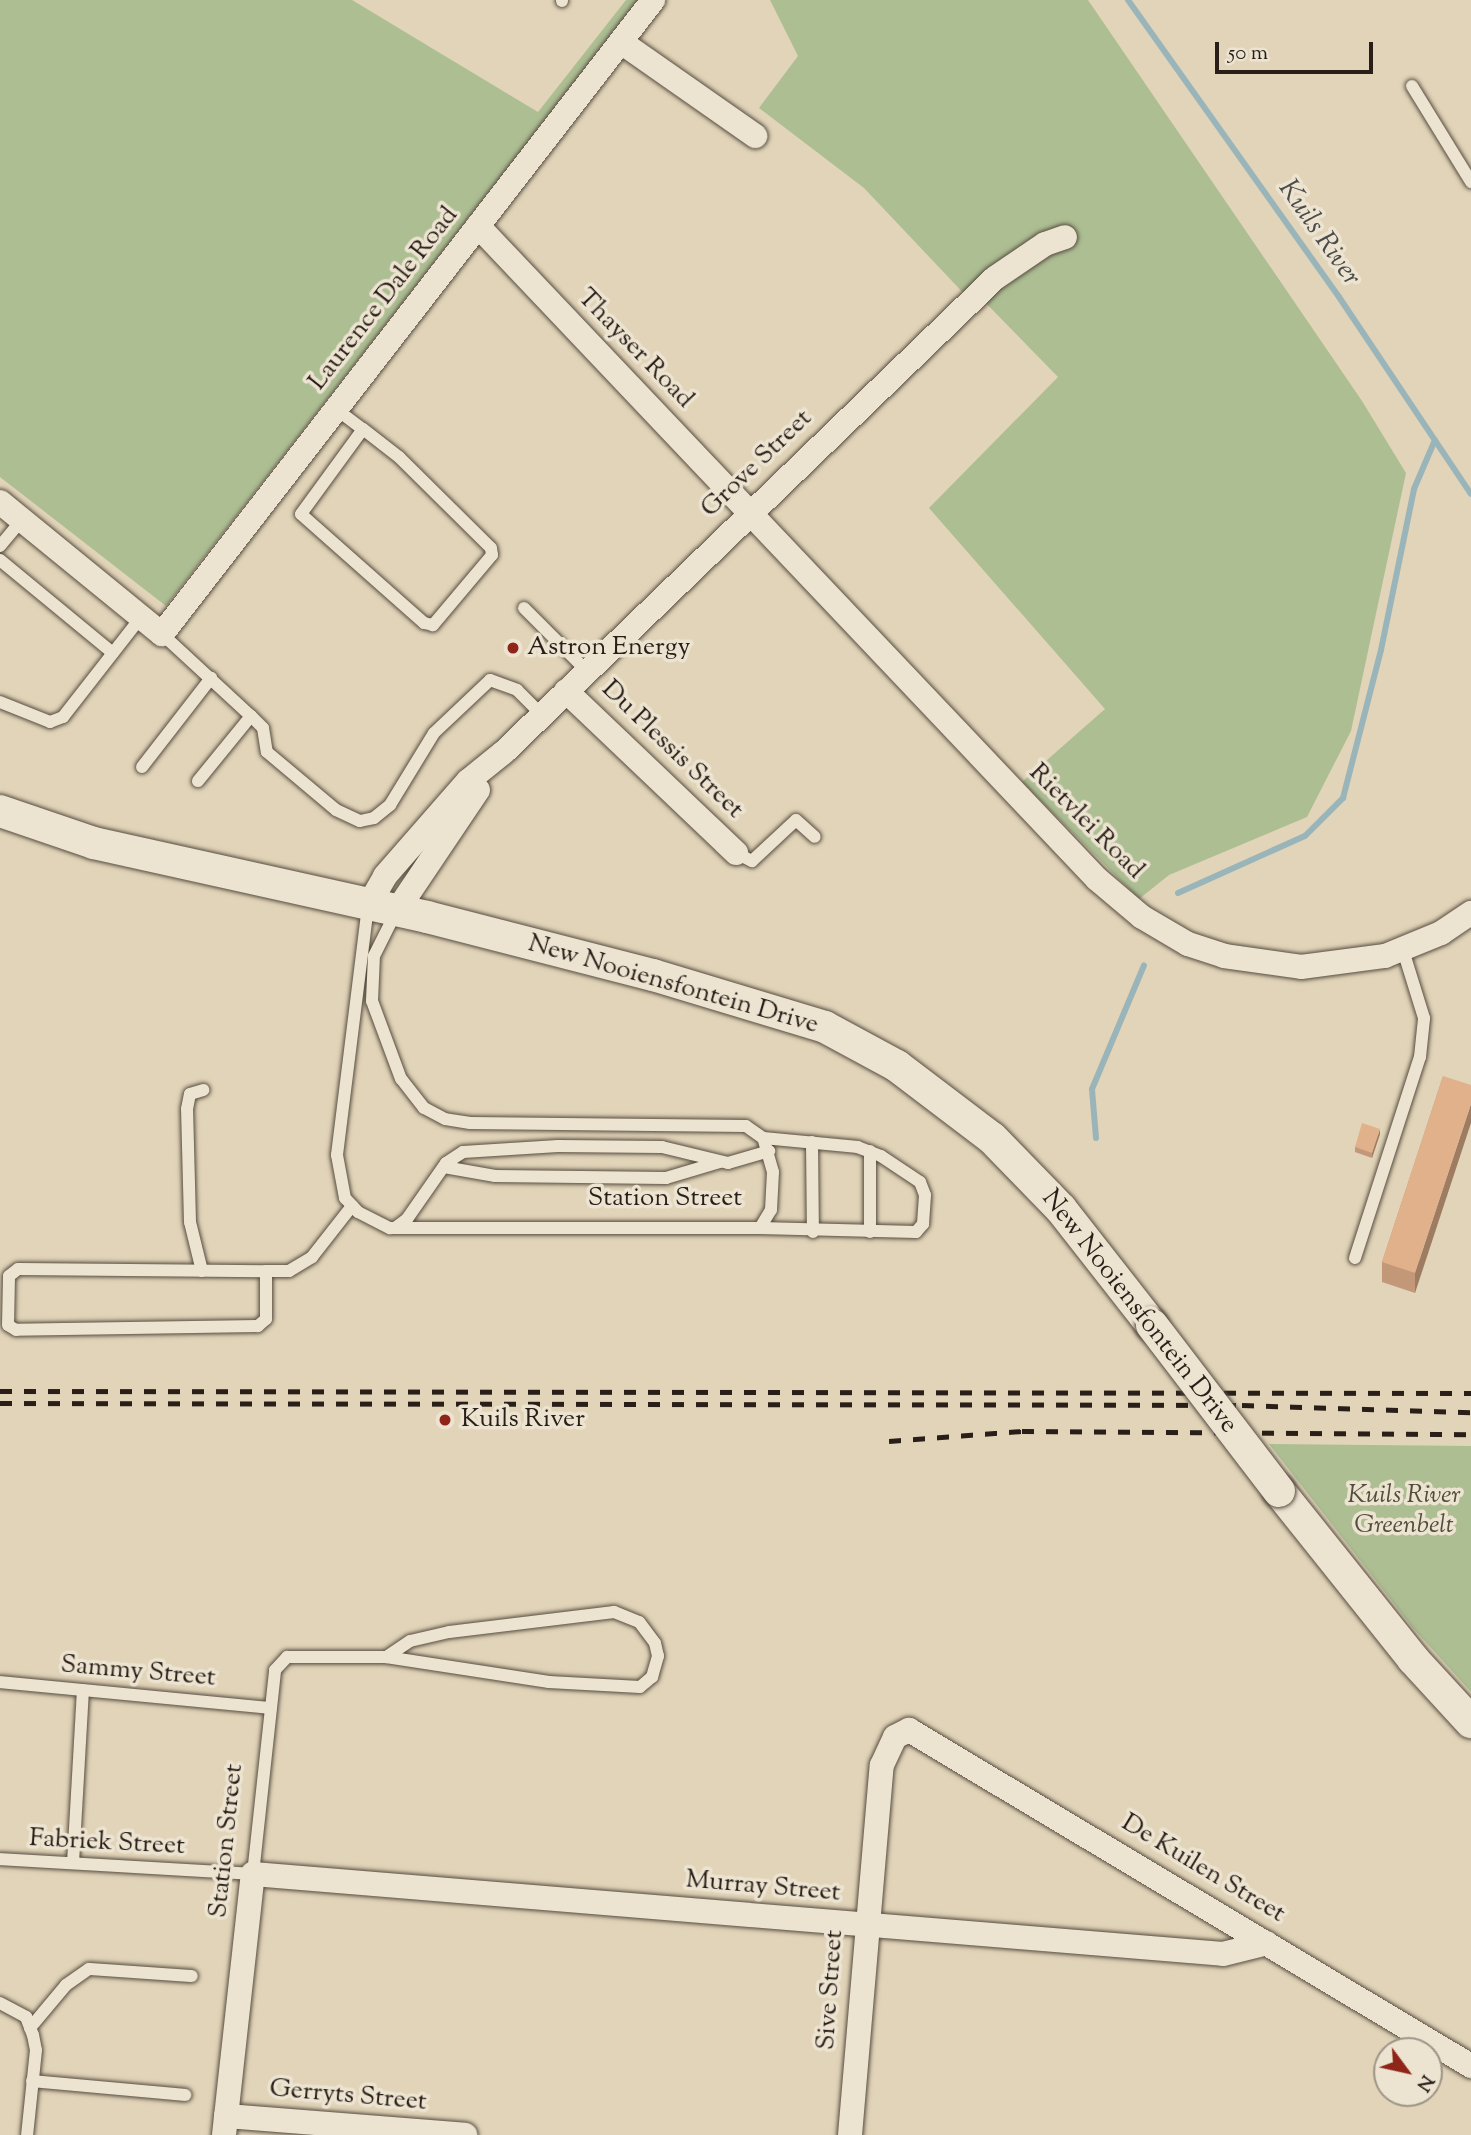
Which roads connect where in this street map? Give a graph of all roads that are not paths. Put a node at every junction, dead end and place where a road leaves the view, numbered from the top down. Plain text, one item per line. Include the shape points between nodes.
1 (653, 0) edge
2 (621, 42) junction
3 (1412, 86) dead end
4 (755, 136) dead end
5 (1471, 182) edge
6 (478, 226) junction
7 (1065, 237) dead end
8 (337, 409) junction
9 (363, 429) junction
10 (1, 504) edge
11 (749, 512) junction
12 (22, 520) junction
13 (0, 546) edge
14 (0, 560) edge
15 (524, 608) dead end
16 (141, 617) junction
17 (162, 634) junction
18 (113, 653) junction
19 (587, 671) junction
20 (211, 678) junction
21 (566, 691) junction
22 (0, 702) edge
23 (542, 715) junction
24 (251, 716) junction
25 (142, 766) dead end
26 (198, 781) dead end
27 (0, 811) edge
28 (815, 837) dead end
29 (736, 853) joint
30 (382, 909) junction
31 (1471, 913) edge
32 (1402, 950) junction
33 (203, 1090) dead end
34 (763, 1138) junction
35 (812, 1142) junction
36 (769, 1151) junction
37 (870, 1151) junction
38 (720, 1162) junction
39 (444, 1167) junction
40 (352, 1206) junction
41 (395, 1228) junction
42 (760, 1228) junction
43 (813, 1231) junction
44 (870, 1232) junction
45 (1355, 1258) dead end
46 (202, 1270) junction
47 (267, 1271) junction
48 (386, 1657) junction
49 (0, 1682) edge
50 (83, 1690) junction
51 (271, 1708) junction
52 (1471, 1722) edge
53 (902, 1731) joint
54 (0, 1859) edge
55 (73, 1863) junction
56 (253, 1874) junction
57 (866, 1925) junction
58 (1268, 1943) junction
59 (192, 1976) dead end
60 (0, 2003) edge
61 (30, 2028) junction
62 (1469, 2059) edge
63 (32, 2081) junction
64 (185, 2095) dead end
65 (225, 2125) edge
66 (337, 2130) edge
67 (27, 2135) edge
68 (465, 2135) edge
69 (850, 2135) edge

1 - 2 street, Laurence Dale Road
2 - 4 street
2 - 6 street, Laurence Dale Road
3 - 5 lane
6 - 8 street, Laurence Dale Road
6 - 11 street, Thayser Road
7 - 11 street, Grove Street via 1045,244 995,278
8 - 9 lane
8 - 17 street, Laurence Dale Road
9 - 9 lane via 399,457 491,548 492,555 433,625 424,623 301,514
10 - 12 street
11 - 19 street, Grove Street
11 - 32 street, Rietvlei Road via 1097,879 1142,917 1188,944 1256,964 1334,965
12 - 13 lane
12 - 16 street
14 - 18 lane
15 - 19 lane
16 - 17 street
16 - 18 lane
17 - 20 lane
18 - 22 lane via 56,721
19 - 21 street, Grove Street
20 - 24 lane
20 - 25 lane
21 - 23 street, Grove Street
21 - 29 street, Du Plessis Street
23 - 24 lane via 517,690 491,680 434,733 390,805 381,814 360,821 336,810 267,752 263,728
23 - 30 street, Grove Street via 504,752 432,853
24 - 26 lane
27 - 30 street, New Nooiensfontein Drive via 94,843
28 - 29 lane via 796,820 751,861
30 - 34 lane via 372,1001 401,1079 412,1097 433,1114 470,1123 746,1126
30 - 40 lane via 337,1155 339,1182
30 - 52 street, New Nooiensfontein Drive, bridge via 666,978 791,1015 860,1045 947,1100 1025,1169 1413,1659
31 - 32 street, Rietvlei Road
32 - 45 lane via 1424,1018 1420,1057
33 - 46 lane via 190,1094 187,1109 190,1222
34 - 35 lane
34 - 36 lane, Station Street
35 - 37 lane
35 - 43 lane
36 - 38 lane via 737,1163
36 - 42 lane, Station Street via 772,1200
37 - 44 lane
37 - 44 lane via 920,1182 925,1195 923,1224 916,1232
38 - 39 lane via 666,1178 495,1175
38 - 39 lane via 662,1147 558,1146 463,1152
39 - 41 lane
40 - 41 lane, Station Street via 372,1222
40 - 47 lane via 307,1262 289,1271
41 - 42 lane, Station Street
42 - 43 lane
43 - 44 lane
46 - 47 lane
46 - 47 lane via 18,1269 9,1276 8,1325 16,1330 262,1325
48 - 48 lane, Station Street via 410,1641 449,1632 614,1612 639,1622 655,1643 658,1656 652,1677 640,1687 549,1682
48 - 51 lane, Station Street via 286,1657 275,1670
49 - 50 lane, Sammy Street
50 - 51 lane, Sammy Street
50 - 55 lane
51 - 56 lane, Station Street
53 - 57 street, Sive Street via 883,1765
53 - 58 street, De Kuilen Street via 921,1734
54 - 55 lane, Fabriek Street
55 - 56 lane, Fabriek Street
56 - 57 street, Murray Street
56 - 65 street, Station Street
57 - 58 street, Murray Street via 1223,1954
57 - 69 street, Sive Street
58 - 62 street, De Kuilen Street
59 - 61 lane via 89,1969 66,1984
60 - 61 lane via 26,2017
61 - 63 lane via 36,2050
63 - 64 lane
63 - 67 lane
65 - 66 street, Gerryts Street
66 - 68 street, Gerryts Street

